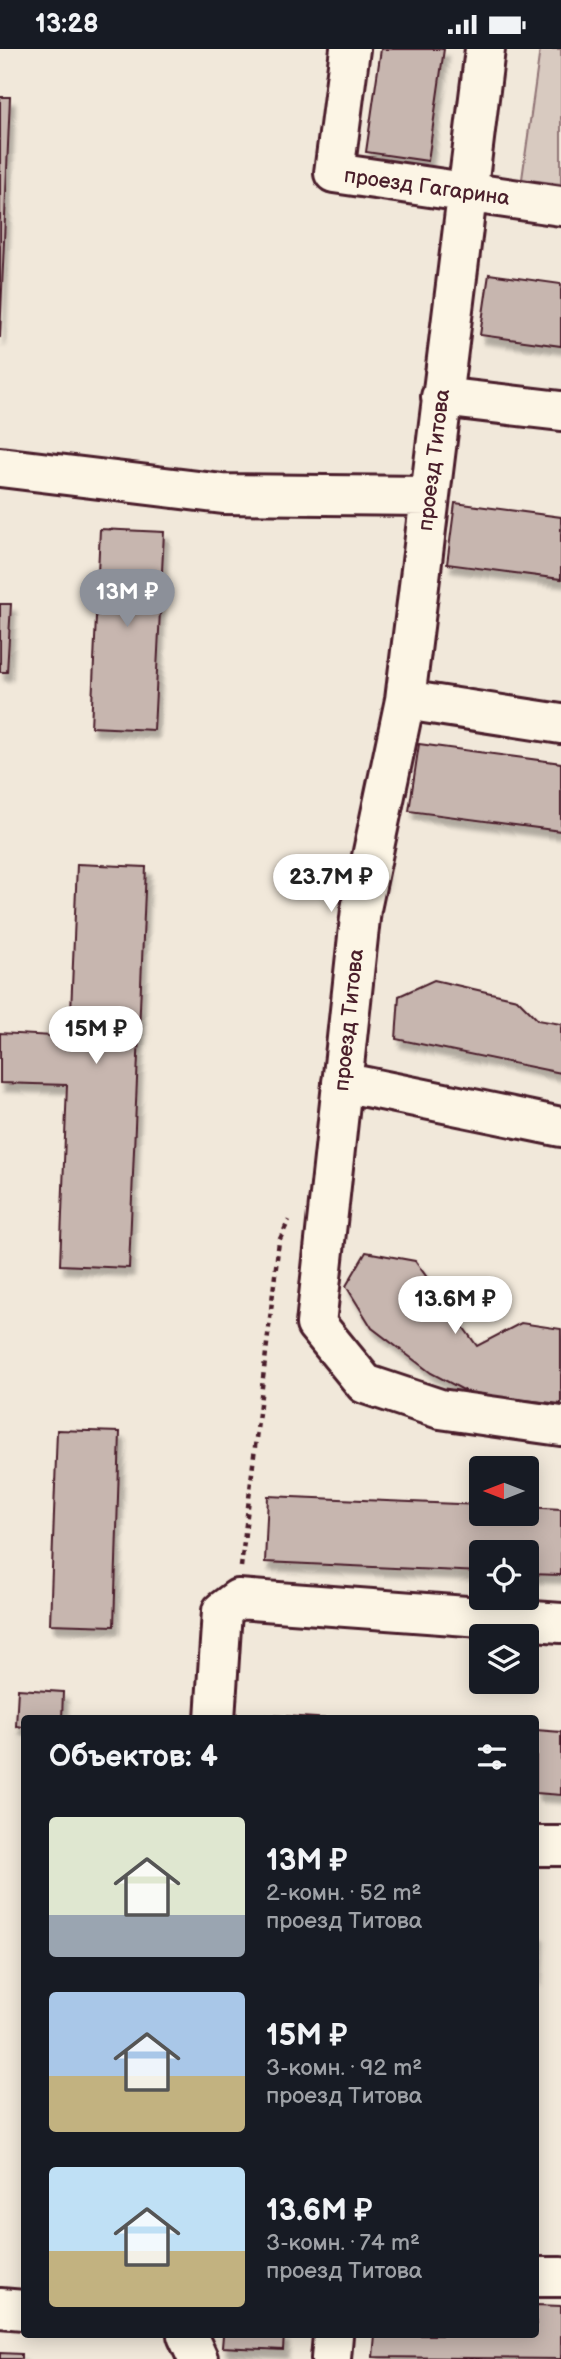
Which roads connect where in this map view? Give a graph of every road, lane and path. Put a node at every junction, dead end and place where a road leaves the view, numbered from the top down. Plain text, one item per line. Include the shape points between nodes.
1 (350, 49) edge
2 (485, 49) edge
3 (468, 193) junction
4 (561, 206) edge
5 (441, 397) junction
6 (561, 411) edge
7 (0, 467) edge
8 (430, 496) junction
9 (405, 700) junction
10 (561, 724) edge
11 (342, 1082) junction
12 (561, 1128) edge
13 (290, 1217) dead end
14 (561, 1426) edge
15 (237, 1599) junction
16 (561, 1623) edge
17 (215, 1715) edge
18 (539, 1846) edge
19 (561, 1846) edge
20 (539, 2277) edge
21 (561, 2277) edge
22 (0, 2308) edge
23 (21, 2310) edge
24 (333, 2338) edge
25 (331, 2359) edge

1 - 3 street, проезд Гагарина via 334,173
2 - 3 street, проезд Титова
3 - 4 street, проезд Гагарина
3 - 5 street, проезд Титова
5 - 6 street
5 - 8 street, проезд Титова
7 - 8 street via 223,494
8 - 9 street, проезд Титова
9 - 10 street
9 - 11 street, проезд Титова via 361,909
11 - 12 street
11 - 14 street, проезд Титова via 316,1324 365,1384 440,1409
13 - 15 path via 279,1241
15 - 16 street
15 - 17 street via 222,1611
18 - 19 street
20 - 21 street
22 - 23 street
24 - 25 street

